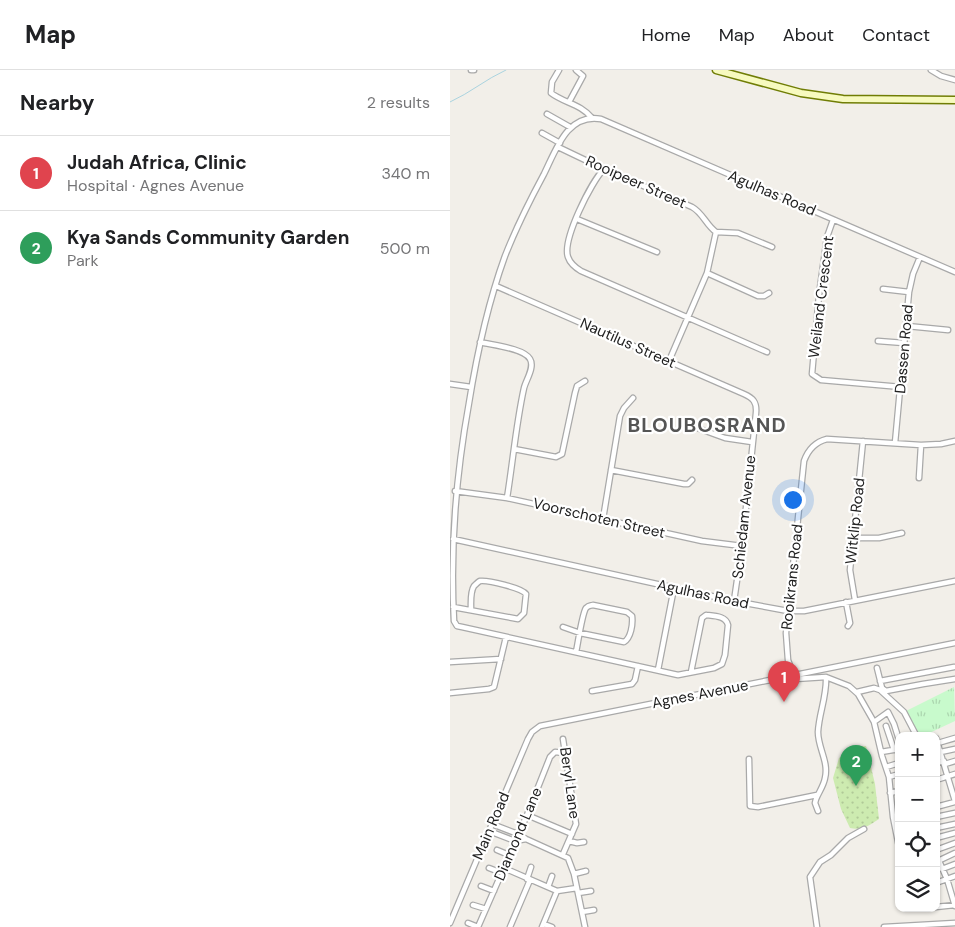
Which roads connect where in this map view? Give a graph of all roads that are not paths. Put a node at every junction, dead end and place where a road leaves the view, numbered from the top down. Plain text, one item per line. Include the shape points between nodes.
1 (559, 70) edge
2 (576, 70) edge
3 (716, 70) edge
4 (931, 70) edge
5 (955, 80) edge
6 (955, 100) edge
7 (570, 102) junction
8 (547, 114) dead end
9 (590, 118) junction
10 (570, 127) junction
11 (542, 133) dead end
12 (559, 145) junction
13 (604, 169) junction
14 (577, 218) junction
15 (833, 220) junction
16 (716, 232) junction
17 (772, 247) dead end
18 (657, 252) dead end
19 (920, 256) junction
20 (955, 272) edge
21 (707, 273) junction
22 (496, 286) junction
23 (883, 289) dead end
24 (909, 292) junction
25 (769, 293) dead end
26 (687, 318) junction
27 (907, 326) junction
28 (948, 330) dead end
29 (878, 341) dead end
30 (480, 342) junction
31 (904, 343) junction
32 (767, 352) dead end
33 (669, 361) junction
34 (585, 381) dead end
35 (450, 384) edge
36 (471, 387) junction
37 (901, 387) junction
38 (633, 398) dead end
39 (756, 404) joint
40 (688, 426) dead end
41 (863, 441) junction
42 (955, 441) edge
43 (752, 442) junction
44 (895, 443) junction
45 (921, 445) junction
46 (514, 449) junction
47 (611, 470) junction
48 (919, 478) dead end
49 (692, 480) dead end
50 (455, 491) junction
51 (507, 498) junction
52 (603, 518) junction
53 (902, 533) dead end
54 (853, 538) junction
55 (452, 539) junction
56 (742, 546) junction
57 (451, 559) edge
58 (955, 581) edge
59 (674, 588) junction
60 (855, 600) junction
61 (734, 601) junction
62 (846, 602) junction
63 (453, 607) junction
64 (471, 610) junction
65 (788, 611) junction
66 (848, 626) dead end
67 (563, 627) dead end
68 (580, 633) junction
69 (506, 637) junction
70 (955, 642) edge
71 (576, 652) junction
72 (500, 659) junction
73 (450, 662) edge
74 (638, 666) junction
75 (955, 667) edge
76 (877, 668) dead end
77 (658, 670) junction
78 (691, 672) junction
79 (793, 675) junction
80 (826, 678) junction
81 (955, 680) edge
82 (880, 681) junction
83 (592, 691) dead end
84 (857, 692) junction
85 (450, 693) edge
86 (874, 722) junction
87 (886, 726) dead end
88 (535, 729) joint
89 (896, 732) edge
90 (914, 732) edge
91 (940, 738) edge
92 (955, 738) edge
93 (563, 739) dead end
94 (895, 747) edge
95 (895, 749) edge
96 (955, 749) edge
97 (881, 752) junction
98 (565, 753) junction
99 (940, 753) edge
100 (940, 754) edge
101 (749, 759) dead end
102 (955, 761) edge
103 (945, 762) junction
104 (940, 763) edge
105 (895, 764) edge
106 (886, 766) junction
107 (955, 774) edge
108 (895, 775) edge
109 (889, 777) junction
110 (948, 777) junction
111 (940, 779) edge
112 (953, 785) edge
113 (895, 792) edge
114 (890, 793) junction
115 (817, 795) junction
116 (955, 799) edge
117 (940, 805) edge
118 (892, 810) junction
119 (895, 810) edge
120 (818, 811) dead end
121 (955, 814) edge
122 (527, 815) junction
123 (940, 816) edge
124 (897, 822) edge
125 (492, 824) junction
126 (955, 824) edge
127 (940, 827) edge
128 (864, 829) dead end
129 (489, 830) junction
130 (955, 833) edge
131 (518, 834) junction
132 (572, 834) junction
133 (940, 837) edge
134 (526, 839) junction
135 (515, 840) junction
136 (569, 841) junction
137 (584, 842) dead end
138 (955, 843) edge
139 (940, 849) edge
140 (497, 850) dead end
141 (563, 854) junction
142 (955, 854) edge
143 (509, 855) junction
144 (940, 860) edge
145 (955, 864) edge
146 (940, 865) edge
147 (489, 868) dead end
148 (531, 868) dead end
149 (943, 870) junction
150 (503, 871) junction
151 (586, 871) dead end
152 (940, 871) edge
153 (574, 874) junction
154 (552, 876) dead end
155 (955, 876) edge
156 (528, 879) junction
157 (947, 879) junction
158 (940, 882) edge
159 (481, 886) dead end
160 (548, 887) junction
161 (952, 888) edge
162 (591, 890) dead end
163 (494, 891) junction
164 (557, 891) junction
165 (577, 891) junction
166 (955, 903) edge
167 (474, 904) dead end
168 (940, 906) edge
169 (486, 909) junction
170 (594, 910) dead end
171 (582, 912) junction
172 (450, 923) edge
173 (468, 923) dead end
174 (955, 923) edge
175 (543, 925) edge
176 (478, 927) edge
177 (510, 927) edge
178 (552, 927) edge
179 (584, 927) edge
180 (817, 927) edge
181 (884, 927) edge

1 - 7 street, Agulhas Road via 550,92
2 - 7 street via 583,76
3 - 6 main road via 801,93 843,99
4 - 5 street
7 - 9 street, Agulhas Road via 587,112
8 - 10 street
9 - 10 street
9 - 15 street, Agulhas Road via 601,119
10 - 12 street
11 - 12 street, Rooipeer Street
12 - 13 street, Rooipeer Street
12 - 22 street via 515,234
13 - 14 street via 590,189
13 - 16 street, Rooipeer Street via 692,207
14 - 18 street
14 - 26 street via 567,248 574,266
15 - 19 street, Agulhas Road
15 - 37 street, Weiland Crescent via 826,247 812,374 821,380
16 - 17 street via 738,232
16 - 21 street
19 - 20 street, Agulhas Road
19 - 24 street, Dassen Road
21 - 25 street via 758,296
21 - 26 street
22 - 30 street
22 - 33 street, Nautilus Street
23 - 24 street
24 - 27 street, Dassen Road
26 - 32 street
26 - 33 street
27 - 28 street
27 - 31 street, Dassen Road
29 - 31 street
30 - 36 street
30 - 46 street via 510,348 531,361
31 - 37 street, Dassen Road
33 - 39 street, Nautilus Street via 748,395
34 - 46 street via 577,386 575,392 562,454 556,457
35 - 36 street
36 - 50 street
37 - 44 street, Dassen Road
38 - 47 street via 620,416
39 - 43 street, Schiedam Avenue
40 - 43 street via 725,438
41 - 44 street, Rooikrans Road
41 - 54 street, Witklip Road
41 - 65 street, Rooikrans Road via 825,440 816,443 806,454
42 - 45 street, Rooikrans Road
43 - 56 street, Schiedam Avenue
44 - 45 street, Rooikrans Road
45 - 48 street
46 - 51 street
47 - 49 street via 686,484
47 - 52 street
50 - 51 street, Voorschoten Street
50 - 55 street
51 - 52 street, Voorschoten Street
52 - 56 street, Voorschoten Street via 702,541
53 - 54 street via 879,538
54 - 60 street, Witklip Road via 850,570
55 - 57 street
55 - 59 street, Agulhas Road
56 - 61 street, Schiedam Avenue
57 - 63 street
58 - 60 street, Agulhas Road
59 - 61 street, Agulhas Road
59 - 77 street
60 - 62 street, Agulhas Road
61 - 65 street, Agulhas Road
62 - 65 street, Agulhas Road
62 - 66 street
63 - 64 street
63 - 69 street via 457,626
64 - 64 street via 471,592 479,582 518,588 526,594 524,613 518,619
65 - 79 street, Rooikrans Road via 786,643
67 - 68 street
68 - 68 street via 590,605 627,612 633,618 629,638 624,642
68 - 71 street
69 - 71 street
69 - 72 street
70 - 79 street, Agnes Avenue
71 - 74 street
72 - 73 street
72 - 85 street via 494,687
74 - 77 street
74 - 83 street via 632,684
75 - 81 street
75 - 82 street
76 - 82 street
77 - 78 street via 678,675
78 - 78 street via 702,618 706,615 724,619 728,622 724,662 719,667
79 - 80 street via 797,680
79 - 88 street, Agnes Avenue
80 - 84 street via 844,683
80 - 115 street via 818,732 825,778
81 - 82 street via 886,691
84 - 86 street
84 - 90 street via 874,688 880,690 904,712
86 - 89 street via 888,713
86 - 97 street
87 - 94 street
88 - 125 street, Main Road
91 - 92 street
93 - 98 street, Beryl Lane
95 - 97 street
96 - 99 street
97 - 106 street
98 - 122 street, Diamond Lane via 551,755
98 - 132 street, Beryl Lane via 576,822
100 - 103 street
101 - 115 street via 750,806
102 - 103 street
103 - 104 street
103 - 110 street
105 - 106 street
106 - 109 street
107 - 110 street
108 - 109 street
109 - 114 street
110 - 111 street
110 - 112 street
112 - 116 street
113 - 114 street
114 - 118 street
115 - 120 street
116 - 117 street
118 - 119 street
118 - 124 street
121 - 123 street
122 - 131 street, Diamond Lane
122 - 132 street
125 - 129 street, Main Road
125 - 131 street
126 - 127 street
128 - 180 street via 820,862 810,877
129 - 135 street
129 - 172 street, Main Road
130 - 133 street
131 - 134 street
131 - 135 street, Diamond Lane
132 - 136 street, Beryl Lane
134 - 135 street
134 - 141 street
135 - 143 street, Diamond Lane
136 - 137 street
136 - 141 street, Beryl Lane
138 - 139 street
140 - 143 street
141 - 153 street
142 - 144 street
143 - 150 street, Diamond Lane
145 - 149 street
146 - 149 street
147 - 150 street
148 - 156 street
149 - 152 street
149 - 157 street
150 - 156 street
150 - 163 street, Diamond Lane
151 - 153 street
153 - 165 street
154 - 160 street
155 - 157 street
156 - 160 street
156 - 177 street
157 - 158 street
157 - 161 street
159 - 163 street
160 - 164 street
161 - 166 street
162 - 165 street
163 - 169 street, Diamond Lane
164 - 165 street
164 - 175 street
165 - 171 street
166 - 168 street
167 - 169 street
169 - 176 street, Diamond Lane
170 - 171 street
171 - 179 street
173 - 176 street
174 - 181 street
175 - 178 street

